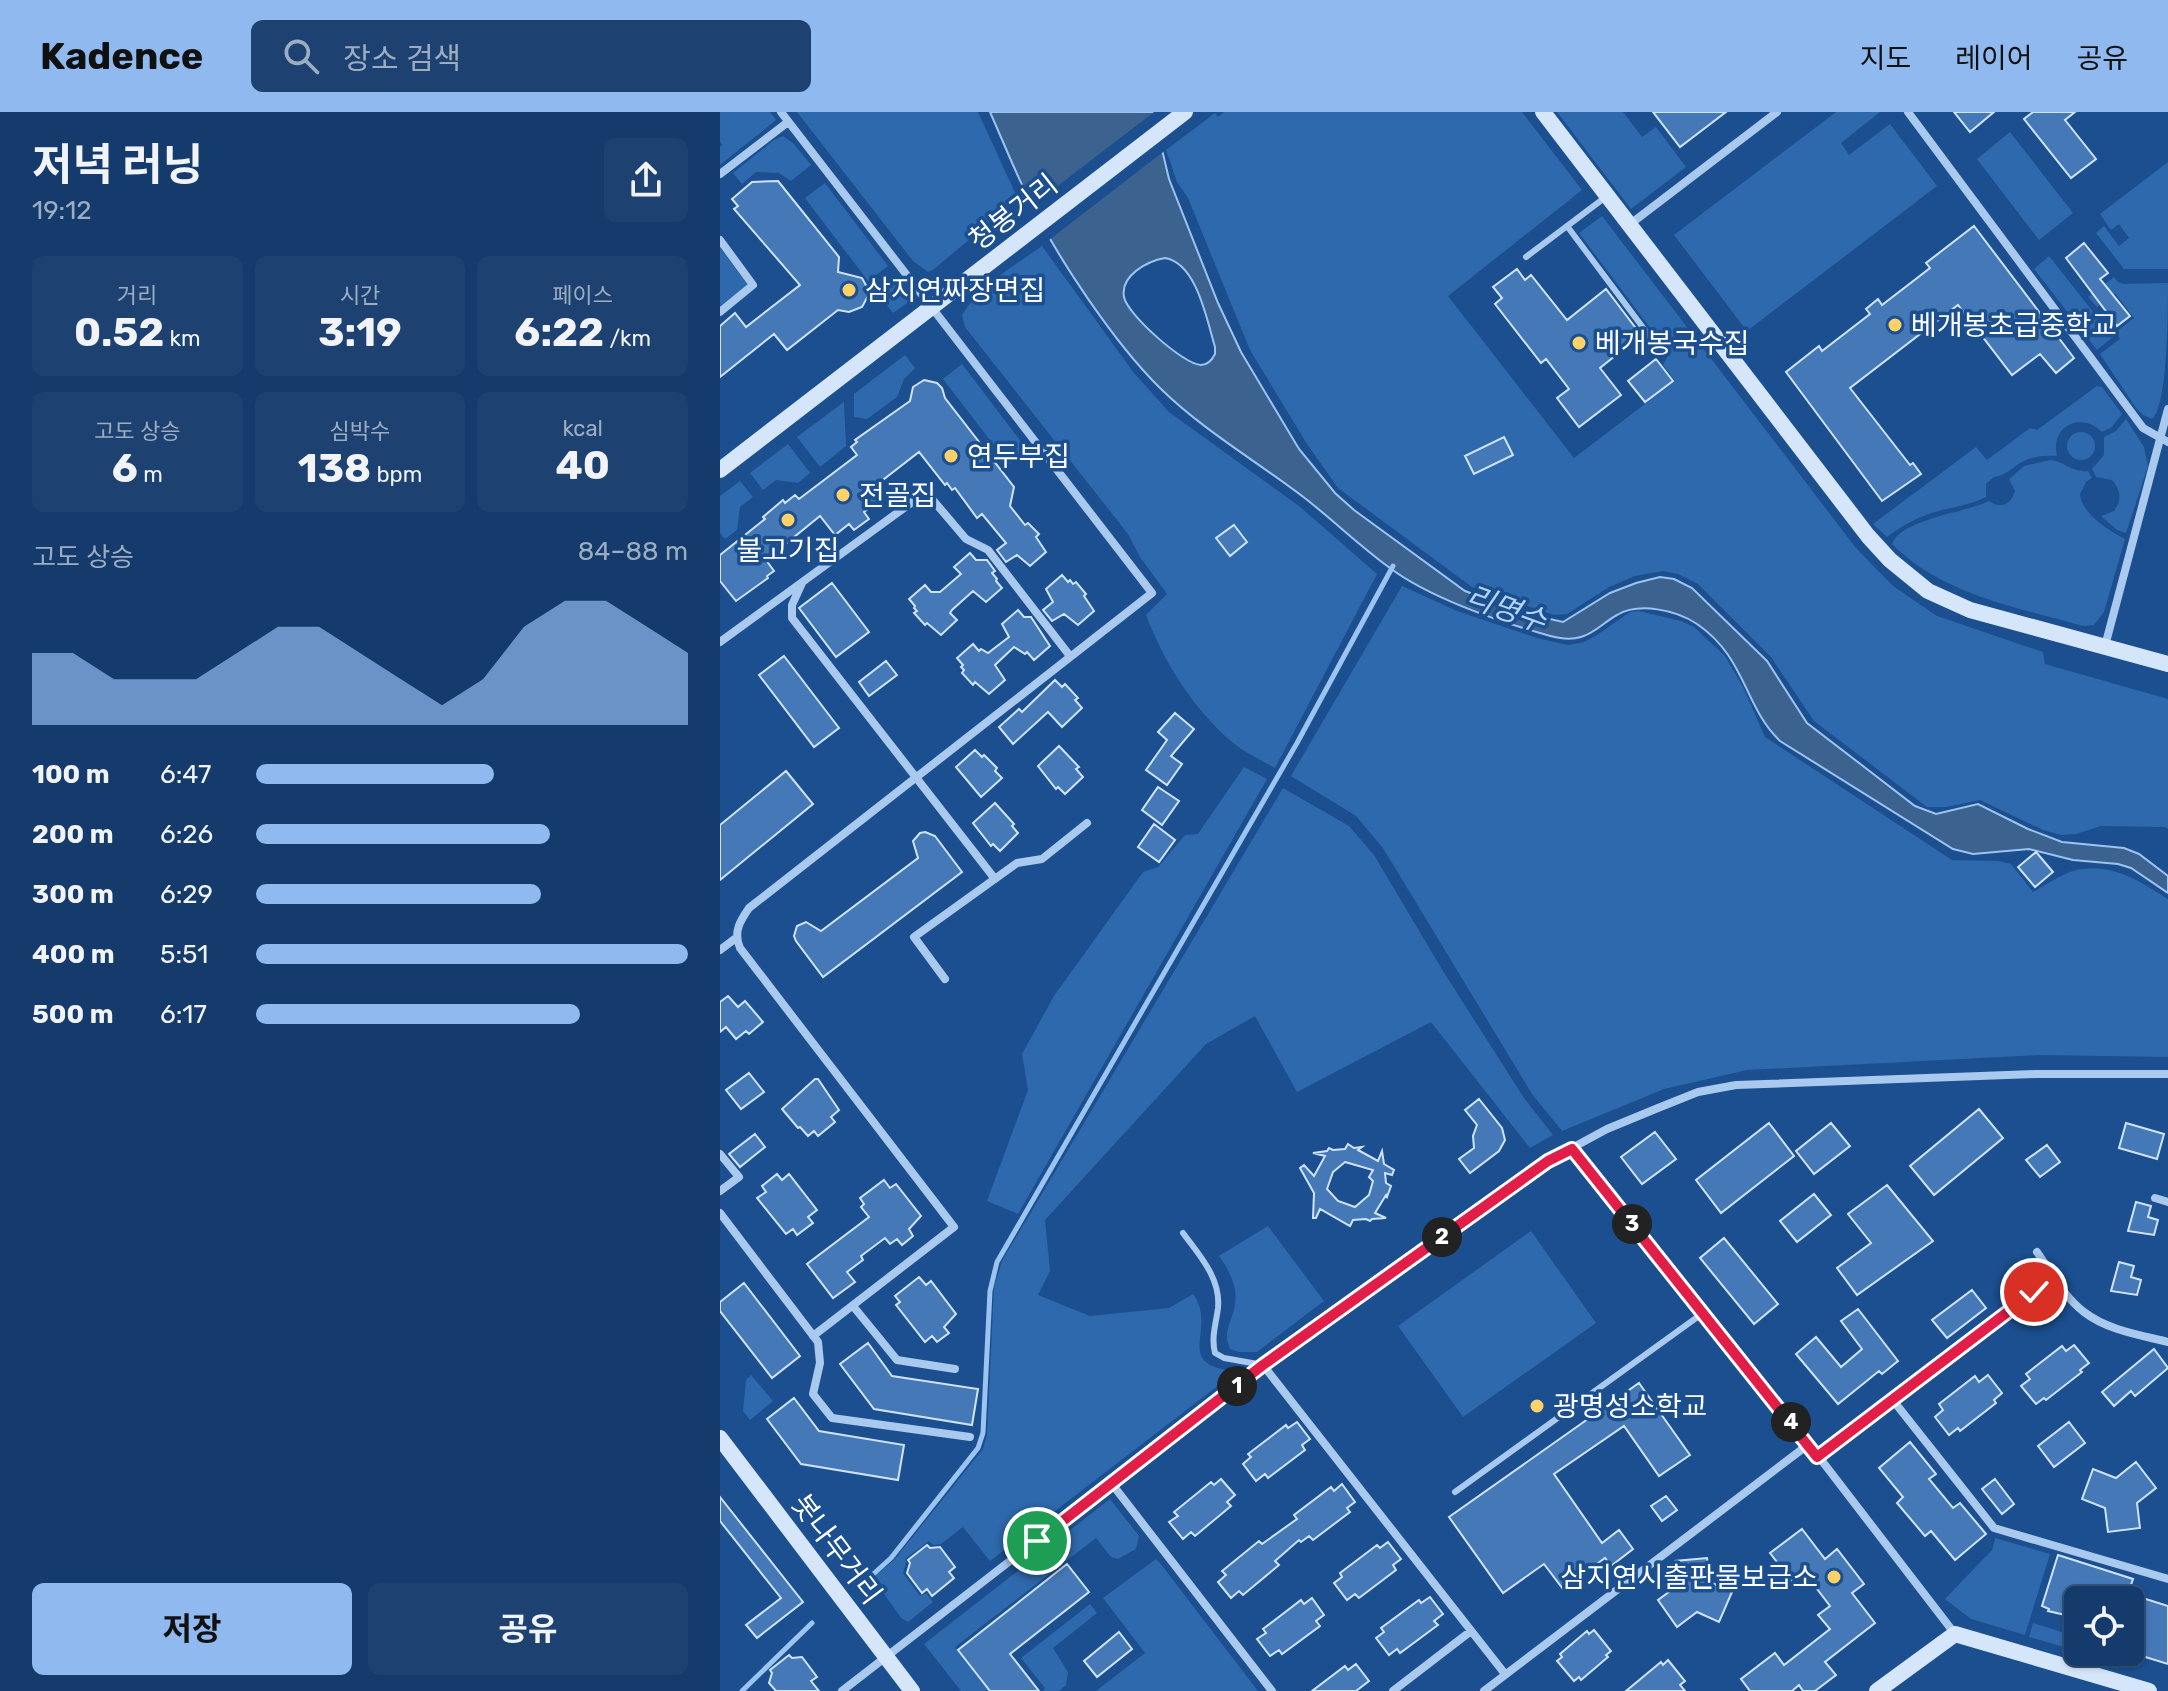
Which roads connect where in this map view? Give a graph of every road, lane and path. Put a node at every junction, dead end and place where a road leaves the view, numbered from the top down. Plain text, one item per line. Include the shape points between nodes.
1 (781, 112) edge
2 (1185, 112) edge
3 (1543, 112) edge
4 (1777, 112) edge
5 (1908, 112) edge
6 (788, 122) junction
7 (720, 174) edge
8 (1607, 196) junction
9 (1629, 225) junction
10 (1567, 226) junction
11 (720, 240) edge
12 (1526, 257) dead end
13 (931, 309) junction
14 (720, 312) edge
15 (1653, 341) dead end
16 (2168, 409) edge
17 (2164, 440) edge
18 (720, 470) edge
19 (802, 582) junction
20 (720, 642) edge
21 (2105, 646) junction
22 (1070, 656) junction
23 (2168, 664) edge
24 (918, 776) junction
25 (1087, 823) dead end
26 (995, 879) junction
27 (736, 938) junction
28 (720, 950) edge
29 (945, 979) dead end
30 (2168, 1074) edge
31 (1572, 1149) junction
32 (720, 1154) edge
33 (720, 1191) edge
34 (2155, 1198) dead end
35 (2168, 1202) edge
36 (720, 1213) edge
37 (1183, 1233) dead end
38 (2037, 1252) dead end
39 (2054, 1277) junction
40 (853, 1306) junction
41 (1703, 1313) junction
42 (813, 1336) junction
43 (2168, 1342) edge
44 (1263, 1365) junction
45 (955, 1369) dead end
46 (1892, 1399) junction
47 (970, 1437) dead end
48 (720, 1438) edge
49 (1809, 1444) junction
50 (1817, 1457) junction
51 (1112, 1484) junction
52 (1455, 1492) dead end
53 (2168, 1579) edge
54 (1471, 1631) junction
55 (1955, 1634) junction
56 (886, 1656) junction
57 (1505, 1674) junction
58 (842, 1691) edge
59 (912, 1691) edge
60 (1272, 1691) edge
61 (1393, 1691) edge
62 (1484, 1691) edge
63 (1877, 1691) edge
64 (2149, 1691) edge

1 - 6 street
2 - 13 street, 청봉거리
3 - 8 street
4 - 9 street
5 - 17 street via 2143,428
6 - 7 street
6 - 13 street
8 - 9 street
8 - 10 lane
9 - 21 street via 1868,536 1906,574 1928,591 1970,610
10 - 12 lane
10 - 15 lane
11 - 14 street via 753,285
13 - 18 street, 청봉거리
13 - 22 street via 1152,593
16 - 17 street
17 - 21 street
19 - 20 street
19 - 22 street via 926,492 966,539 988,550
19 - 24 street via 792,618
21 - 23 street
22 - 24 street
24 - 26 street
24 - 27 street via 749,908
25 - 26 street via 1042,859 1017,863
26 - 29 street via 914,937
27 - 28 street
27 - 40 street via 954,1227
30 - 31 street via 1736,1085 1685,1097
31 - 41 street
31 - 44 street
32 - 33 street via 739,1177
34 - 35 street
36 - 42 street
37 - 44 lane via 1210,1270 1218,1291 1215,1353
38 - 39 street
39 - 43 street via 2098,1322
39 - 46 street
40 - 42 street
40 - 45 street via 897,1360
41 - 49 street
41 - 52 lane
42 - 47 street via 820,1363 813,1394 832,1418
44 - 51 street
44 - 54 street
46 - 50 street
46 - 53 street via 1994,1528
48 - 56 street, 봇나무거리
49 - 50 street
49 - 57 street
50 - 55 street
51 - 56 street
51 - 60 street
54 - 57 street
54 - 61 street
55 - 63 street
55 - 64 street
56 - 58 street
56 - 59 street, 봇나무거리
57 - 62 street

